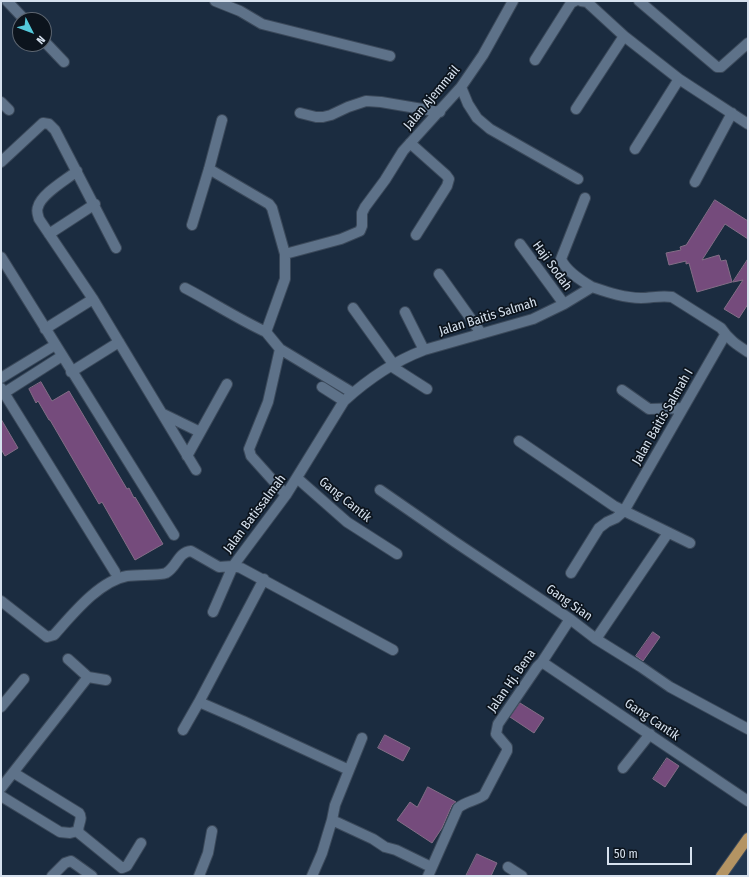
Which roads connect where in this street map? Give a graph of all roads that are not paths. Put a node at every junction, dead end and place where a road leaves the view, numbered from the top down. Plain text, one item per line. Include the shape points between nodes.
1 (7, 1) edge
2 (216, 1) edge
3 (513, 1) edge
4 (575, 1) edge
5 (582, 1) edge
6 (639, 1) edge
7 (17, 12) edge
8 (624, 36) junction
9 (748, 43) edge
10 (52, 49) edge
11 (390, 56) dead end
12 (535, 60) dead end
13 (64, 62) dead end
14 (679, 79) junction
15 (461, 87) junction
16 (1, 102) edge
17 (576, 109) dead end
18 (9, 110) dead end
19 (440, 112) junction
20 (300, 113) dead end
21 (732, 113) junction
22 (222, 120) dead end
23 (748, 124) edge
24 (410, 143) junction
25 (635, 148) dead end
26 (1, 162) edge
27 (209, 169) junction
28 (77, 171) junction
29 (578, 179) dead end
30 (695, 182) dead end
31 (585, 198) dead end
32 (95, 204) junction
33 (192, 225) dead end
34 (48, 234) junction
35 (416, 235) dead end
36 (520, 244) dead end
37 (116, 248) dead end
38 (285, 254) junction
39 (1, 258) edge
40 (439, 274) dead end
41 (592, 287) junction
42 (185, 288) dead end
43 (93, 299) junction
44 (564, 304) junction
45 (352, 308) dead end
46 (405, 312) dead end
47 (45, 329) junction
48 (266, 332) junction
49 (481, 333) junction
50 (726, 335) junction
51 (119, 342) junction
52 (55, 345) junction
53 (280, 349) junction
54 (424, 350) junction
55 (748, 352) edge
56 (62, 356) junction
57 (393, 366) junction
58 (71, 372) junction
59 (1, 378) edge
60 (227, 384) dead end
61 (322, 387) dead end
62 (427, 389) dead end
63 (2, 390) edge
64 (622, 390) dead end
65 (353, 392) junction
66 (344, 401) junction
67 (683, 408) junction
68 (162, 414) junction
69 (200, 432) junction
70 (519, 442) dead end
71 (187, 456) junction
72 (196, 470) dead end
73 (298, 478) junction
74 (380, 490) dead end
75 (286, 495) junction
76 (624, 511) junction
77 (668, 532) junction
78 (174, 535) dead end
79 (690, 543) dead end
80 (397, 554) dead end
81 (233, 566) junction
82 (115, 572) dead end
83 (571, 573) dead end
84 (264, 580) junction
85 (1, 601) edge
86 (213, 612) dead end
87 (570, 618) junction
88 (596, 638) junction
89 (393, 650) dead end
90 (68, 659) dead end
91 (542, 662) junction
92 (88, 677) junction
93 (24, 679) dead end
94 (106, 680) dead end
95 (199, 702) junction
96 (1, 707) edge
97 (748, 729) edge
98 (183, 730) dead end
99 (650, 734) junction
100 (362, 738) dead end
101 (623, 768) dead end
102 (349, 770) junction
103 (14, 773) junction
104 (1, 788) edge
105 (1, 796) edge
106 (748, 801) edge
107 (332, 820) junction
108 (78, 831) junction
109 (212, 831) dead end
110 (748, 838) edge
111 (141, 843) dead end
112 (508, 867) dead end
113 (429, 871) edge
114 (52, 876) edge
115 (92, 876) edge
116 (199, 876) edge
117 (312, 876) edge
118 (522, 876) edge
119 (721, 876) edge

1 - 7 street
2 - 11 street via 262,24
3 - 15 street, Jalan Ajemmail via 483,55
4 - 12 street via 571,3
5 - 8 street via 587,2
6 - 9 street via 717,67 721,67
8 - 14 street
8 - 17 street
10 - 13 street
14 - 21 street
14 - 25 street
15 - 19 street, Jalan Ajemmail
15 - 29 street via 477,118 490,129
16 - 18 street
19 - 20 street via 366,101 331,116 316,117
19 - 24 street, Jalan Ajemmail
21 - 23 street
21 - 30 street
22 - 27 street
24 - 35 street via 449,179 448,186
24 - 38 street, Jalan Ajemmail via 365,207 360,231 341,239
26 - 28 street via 42,123 49,124 55,130
27 - 33 street
27 - 38 street via 269,204
28 - 32 street
28 - 34 street via 43,198 38,206 39,219
31 - 41 street via 560,259 564,266
32 - 34 street
32 - 37 street
34 - 43 street
36 - 44 street, Haji Sodah
38 - 48 street via 285,279
39 - 47 street
40 - 49 street
41 - 44 street, Jalan Baitis Salmah
41 - 50 street via 614,294 641,298 664,295 672,297 721,328
42 - 48 street
43 - 47 street
43 - 51 street
44 - 49 street, Jalan Baitis Salmah via 533,319
45 - 57 street
46 - 54 street
47 - 52 street
48 - 53 street
49 - 54 street, Jalan Baitis Salmah
50 - 55 street
50 - 67 street, Jalan Baitis Salmah I
51 - 58 street
51 - 68 street
52 - 56 street
52 - 59 street
53 - 65 street
53 - 75 street via 268,402 249,449 251,456
54 - 57 street, Jalan Baitis Salmah
56 - 58 street
56 - 63 street
57 - 62 street
57 - 65 street, Jalan Baitis Salmah
58 - 78 street
60 - 69 street
61 - 66 street
63 - 82 street
64 - 67 street via 649,409
65 - 66 street, Jalan Baitis Salmah
66 - 73 street, Jalan Batissalmah
67 - 76 street, Jalan Baitis Salmah I
68 - 69 street
68 - 71 street
69 - 71 street
70 - 76 street
71 - 72 street
73 - 75 street, Jalan Batissalmah
73 - 80 street, Gang Cantik via 347,522
74 - 87 street, Gang Sian
75 - 81 street, Jalan Batissalmah
76 - 77 street
76 - 83 street via 599,528
77 - 79 street
77 - 88 street
81 - 84 street
81 - 85 street, Jalan Batissalmah via 219,567 186,551 166,572 124,576 103,587 89,597 51,637 47,637
81 - 86 street
84 - 89 street
84 - 95 street
87 - 88 street, Gang Sian
87 - 91 street, Jalan Hj. Bena
88 - 97 street, Gang Sian via 670,687
90 - 92 street
91 - 99 street, Gang Cantik
91 - 113 street, Jalan Hj. Bena via 498,724 496,734 507,747 507,751 485,793 458,808
92 - 94 street
92 - 103 street
93 - 96 street
95 - 98 street
95 - 102 street
99 - 101 street
99 - 106 street, Gang Cantik
100 - 102 street
102 - 107 street
103 - 104 street
103 - 108 street via 79,813 81,818
105 - 108 street via 60,832 70,834
107 - 113 street via 396,850
107 - 117 street
108 - 111 street via 122,868 127,866
109 - 116 street via 208,853
110 - 119 main road
112 - 118 street
114 - 115 street via 65,863 71,861

